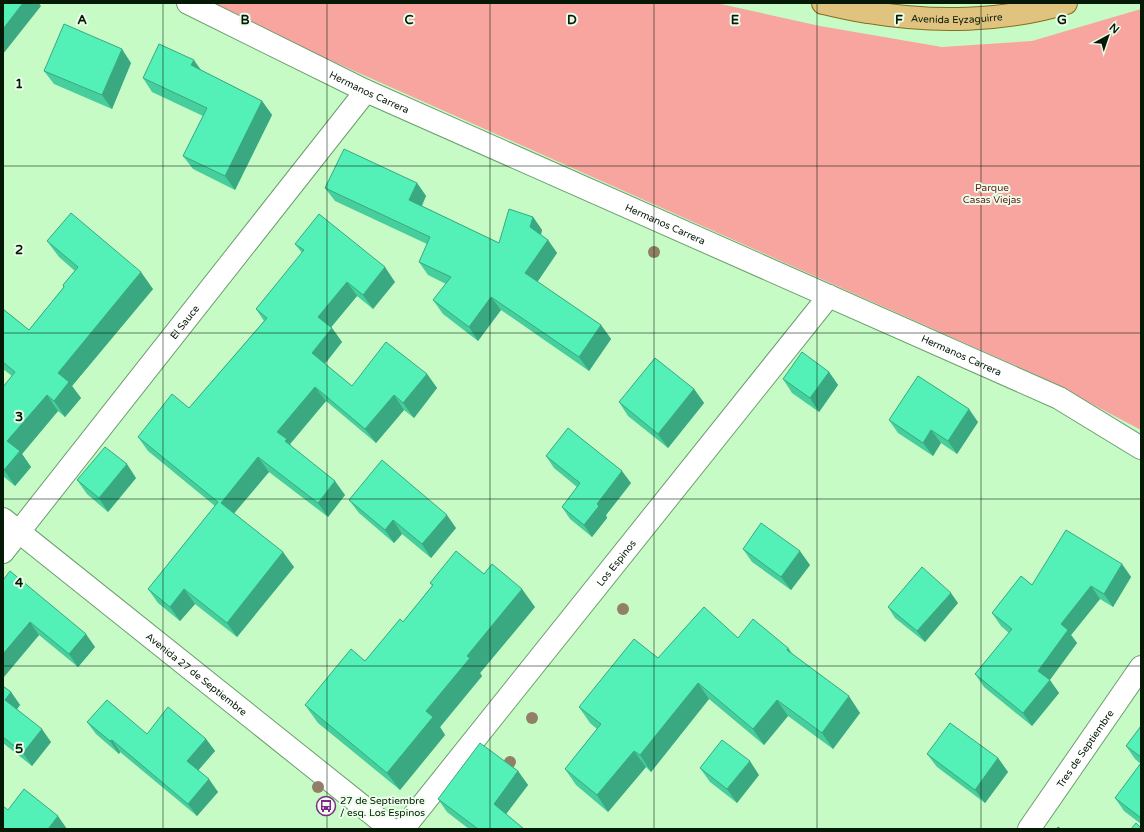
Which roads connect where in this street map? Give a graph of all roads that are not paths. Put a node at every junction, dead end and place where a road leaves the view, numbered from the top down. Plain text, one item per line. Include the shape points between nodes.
1 (188, 3) edge
2 (823, 3) edge
3 (1066, 3) edge
4 (366, 91) junction
5 (830, 296) junction
6 (1141, 448) edge
7 (11, 525) edge
8 (3, 552) edge
9 (1141, 668) edge
10 (391, 829) edge
11 (403, 829) edge
12 (1029, 829) edge

1 - 4 street, Hermanos Carrera
2 - 3 main road, Avenida Eyzaguirre via 918,18 963,19 1007,15
4 - 5 street, Hermanos Carrera
4 - 7 street, El Sauce
5 - 6 street, Hermanos Carrera via 1059,398
5 - 11 street, Los Espinos
7 - 8 street, El Sauce
7 - 10 street, Avenida 27 de Septiembre
9 - 12 street, Tres de Septiembre

